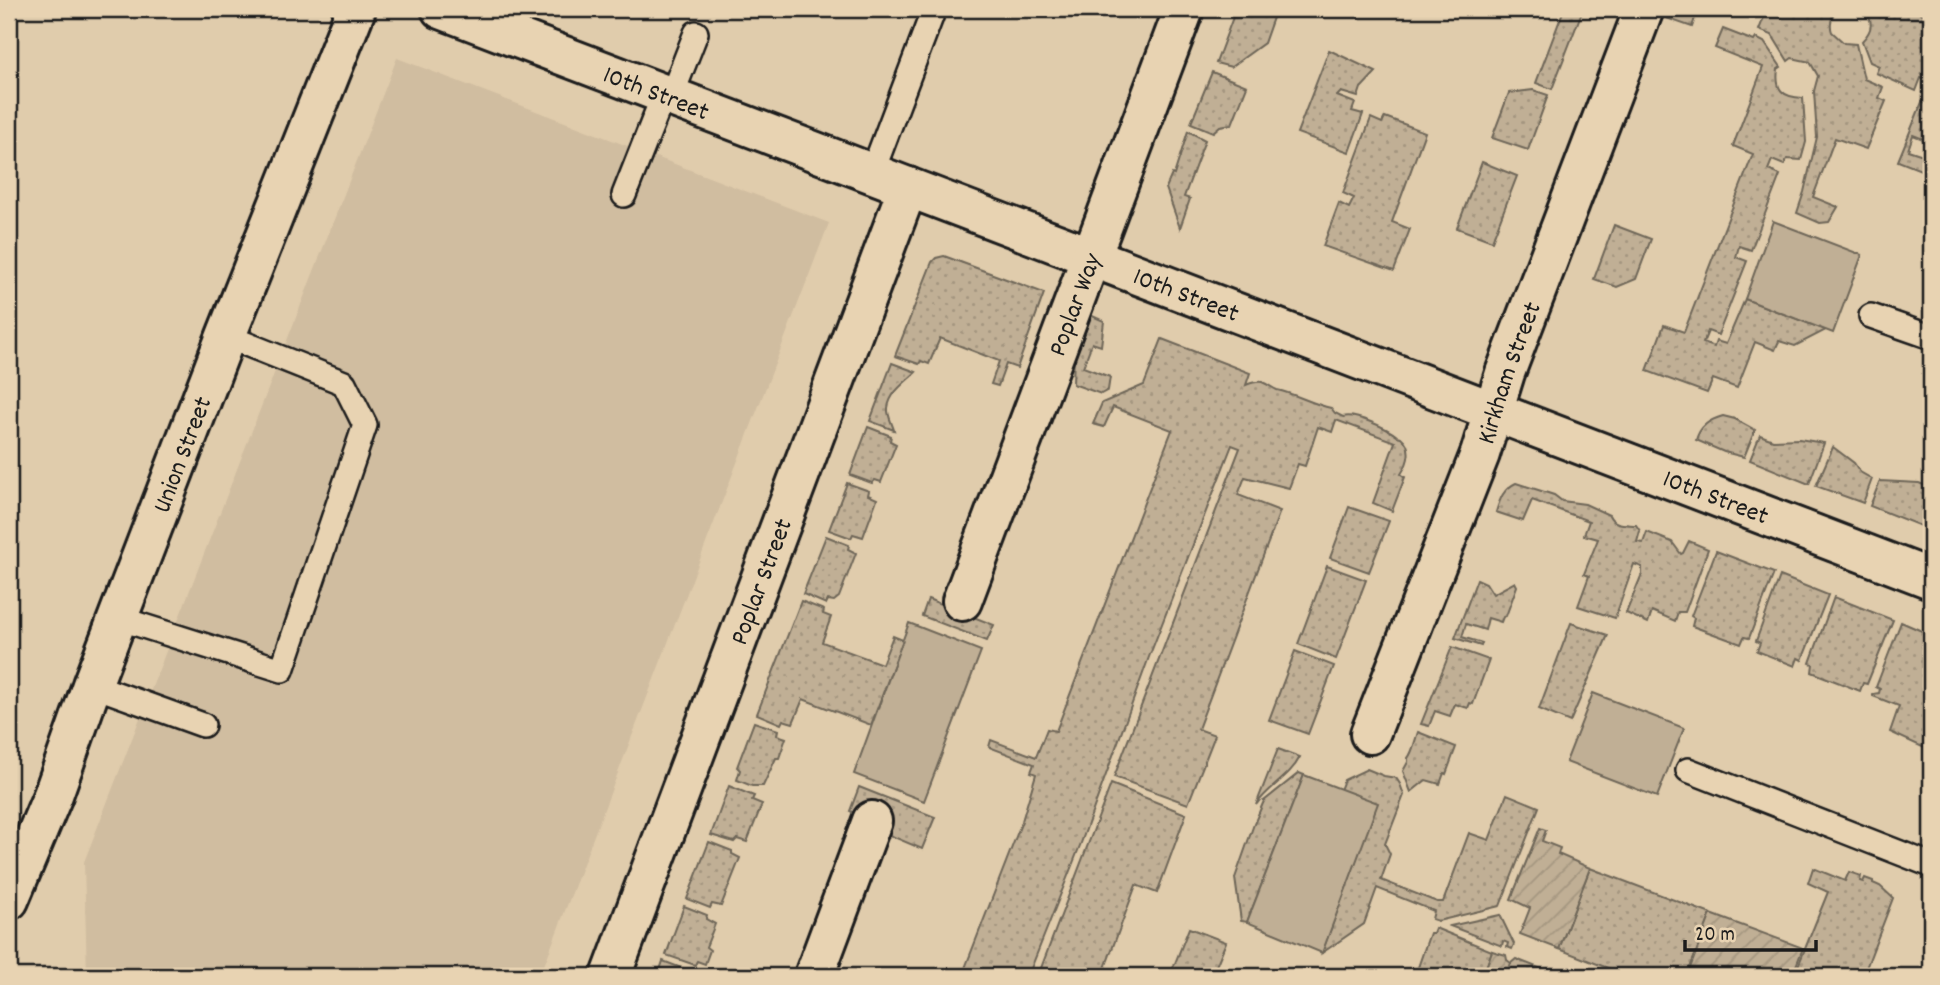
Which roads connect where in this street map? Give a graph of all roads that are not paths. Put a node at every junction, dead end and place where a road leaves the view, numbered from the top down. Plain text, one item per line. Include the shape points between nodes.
1 (356, 9) edge
2 (441, 9) edge
3 (934, 9) edge
4 (1184, 9) edge
5 (1644, 9) edge
6 (696, 33) dead end
7 (668, 96) junction
8 (872, 173) junction
9 (908, 187) junction
10 (624, 195) dead end
11 (1091, 257) junction
12 (1871, 316) dead end
13 (226, 336) junction
14 (1931, 337) edge
15 (1494, 410) junction
16 (1931, 579) edge
17 (962, 601) dead end
18 (118, 618) junction
19 (92, 685) junction
20 (203, 725) dead end
21 (1370, 734) dead end
22 (1688, 770) dead end
23 (872, 821) dead end
24 (1931, 865) edge
25 (9, 900) edge
26 (611, 976) edge
27 (814, 976) edge

1 - 13 street, Union Street
2 - 7 street, 10th Street
3 - 8 lane
4 - 11 street, Poplar Way
5 - 15 street, Kirkham Street
6 - 7 lane
7 - 8 street, 10th Street
7 - 10 lane
8 - 9 street, 10th Street
9 - 11 street, 10th Street
9 - 26 street, Poplar Street
11 - 15 street, 10th Street
11 - 17 street, Poplar Way
12 - 14 lane
13 - 18 street, Union Street
13 - 18 lane via 344,383 365,425 282,670
15 - 16 street, 10th Street
15 - 21 street, Kirkham Street
18 - 19 street, Union Street
19 - 20 lane
19 - 25 street, Union Street
22 - 24 lane
23 - 27 street

